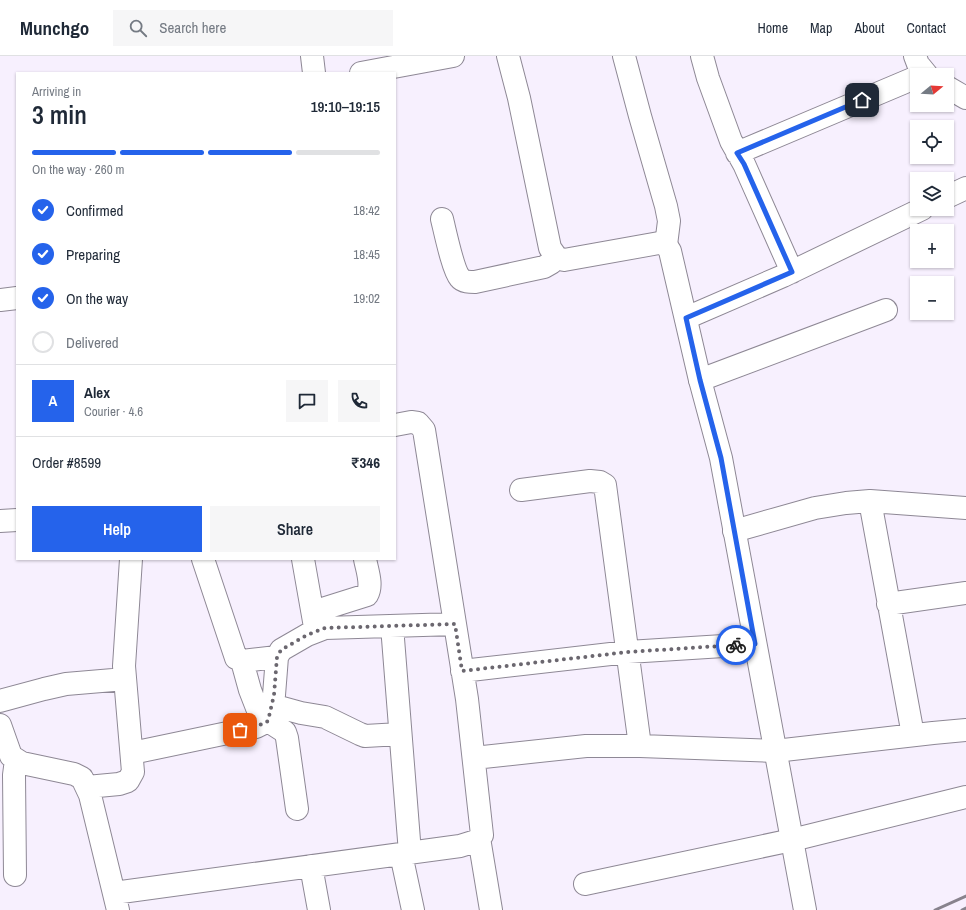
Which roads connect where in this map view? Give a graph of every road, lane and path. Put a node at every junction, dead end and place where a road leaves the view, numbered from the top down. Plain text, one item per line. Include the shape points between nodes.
1 (312, 56) edge
2 (453, 56) edge
3 (508, 56) edge
4 (624, 56) edge
5 (702, 56) edge
6 (314, 72) edge
7 (366, 72) edge
8 (910, 76) edge
9 (954, 91) edge
10 (966, 98) edge
11 (737, 153) junction
12 (966, 188) edge
13 (954, 194) edge
14 (910, 215) edge
15 (442, 219) dead end
16 (666, 245) junction
17 (557, 258) junction
18 (792, 272) junction
19 (16, 298) edge
20 (0, 300) edge
21 (886, 310) dead end
22 (686, 318) junction
23 (700, 380) junction
24 (396, 425) edge
25 (522, 490) dead end
26 (870, 502) junction
27 (966, 508) edge
28 (16, 520) edge
29 (0, 521) edge
30 (734, 531) junction
31 (131, 560) edge
32 (203, 560) edge
33 (303, 560) edge
34 (365, 560) edge
35 (966, 593) edge
36 (888, 604) junction
37 (314, 621) junction
38 (455, 624) junction
39 (392, 626) junction
40 (755, 644) junction
41 (628, 652) junction
42 (277, 657) junction
43 (242, 661) junction
44 (462, 671) junction
45 (125, 679) junction
46 (0, 701) edge
47 (270, 713) junction
48 (0, 725) edge
49 (966, 730) edge
50 (400, 734) junction
51 (913, 735) junction
52 (640, 746) junction
53 (775, 751) junction
54 (132, 753) junction
55 (8, 755) edge
56 (474, 758) junction
57 (87, 787) junction
58 (966, 797) edge
59 (298, 809) dead end
60 (478, 838) junction
61 (792, 840) junction
62 (406, 854) junction
63 (311, 866) junction
64 (15, 875) dead end
65 (585, 884) dead end
66 (116, 902) edge
67 (319, 910) edge
68 (413, 910) edge
69 (491, 910) edge
70 (805, 910) edge

1 - 6 street
2 - 7 street
3 - 17 street via 550,248
4 - 16 street via 666,206 669,220
5 - 11 street via 730,141
8 - 11 street
9 - 10 street
11 - 18 street
12 - 13 street
14 - 18 street
15 - 17 street via 456,269 460,278 467,282 544,267
16 - 17 street via 659,243 564,260
16 - 22 street via 670,252
18 - 22 street
19 - 20 street
21 - 23 street
22 - 23 street
23 - 30 street via 721,458
24 - 38 street via 418,423 424,430
25 - 41 street via 590,480 605,485
26 - 27 street
26 - 30 street via 815,508
26 - 36 street
28 - 29 street
30 - 40 street
31 - 45 street
32 - 43 street via 236,658
33 - 37 street
34 - 37 street via 370,585 367,595
35 - 36 street
36 - 51 street
37 - 39 street via 325,628
37 - 42 street via 281,650
38 - 39 street
38 - 44 street
39 - 50 street
40 - 41 street
40 - 53 street
41 - 44 street
41 - 52 street
42 - 43 street
42 - 47 street
43 - 47 street via 257,708
44 - 56 street
45 - 46 street via 66,684
45 - 54 street
47 - 50 street via 301,713 325,717 365,736
47 - 54 street via 256,727
47 - 59 street via 287,738
48 - 55 street
49 - 51 street
50 - 62 street
51 - 53 street
52 - 53 street
52 - 56 street via 586,746
53 - 61 street
54 - 57 street via 133,772 128,781
55 - 57 street via 22,764 74,774 82,778
55 - 64 street via 14,775
56 - 60 street via 482,829 482,835
57 - 66 street
58 - 61 street
60 - 62 street via 460,846
60 - 69 street
61 - 65 street
61 - 70 street
62 - 63 street
62 - 68 street
63 - 66 street
63 - 67 street

